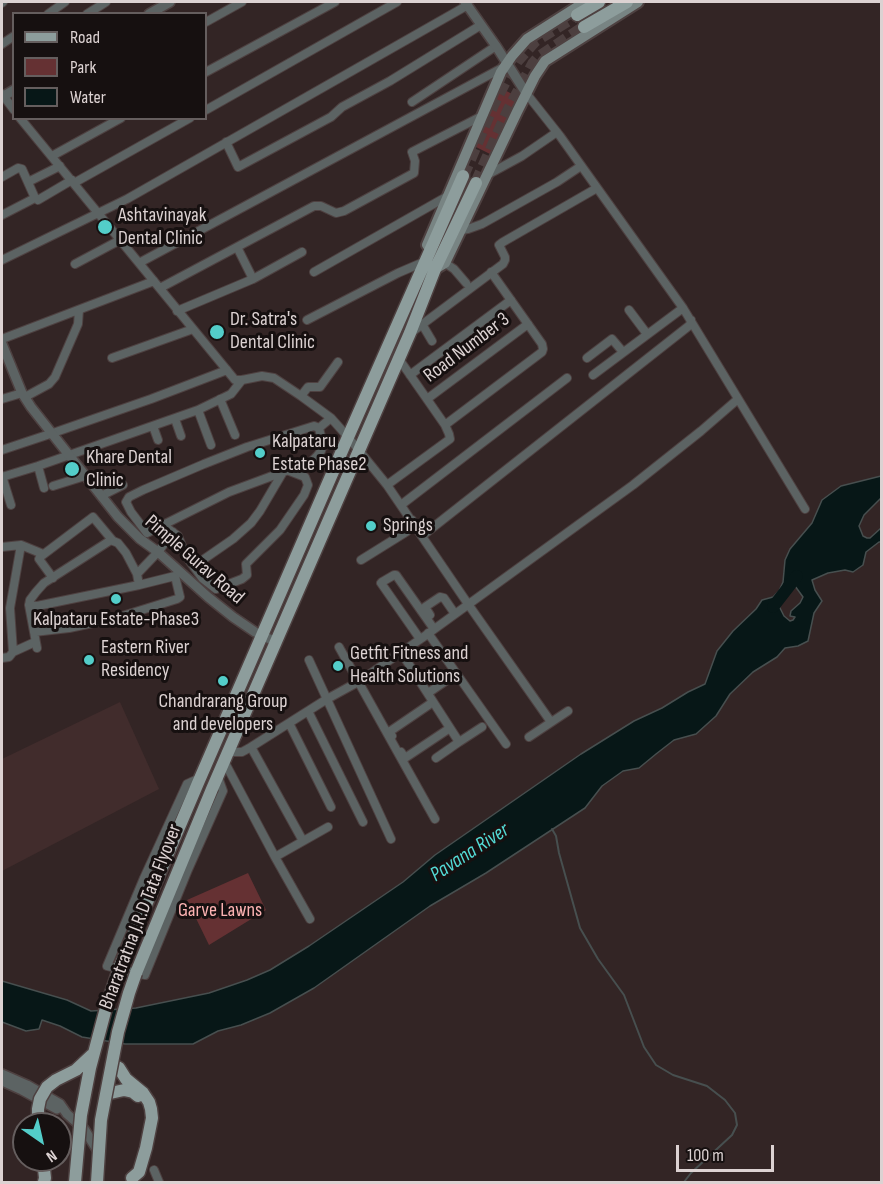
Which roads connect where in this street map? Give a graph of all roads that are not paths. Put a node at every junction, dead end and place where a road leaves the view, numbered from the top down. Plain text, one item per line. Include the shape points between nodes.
1 (65, 2) edge
2 (106, 2) edge
3 (170, 2) edge
4 (242, 2) edge
5 (335, 2) edge
6 (397, 2) edge
7 (585, 2) edge
8 (599, 2) edge
9 (627, 2) edge
10 (638, 2) edge
11 (466, 3) edge
12 (51, 12) edge
13 (90, 12) edge
14 (152, 12) edge
15 (577, 15) tunnel mouth
16 (207, 20) edge
17 (481, 25) junction
18 (584, 27) tunnel mouth
19 (496, 46) junction
20 (506, 65) junction
21 (207, 71) edge
22 (526, 93) junction
23 (2, 96) edge
24 (412, 102) dead end
25 (12, 108) edge
26 (207, 109) edge
27 (482, 116) junction
28 (23, 120) edge
29 (117, 120) edge
30 (186, 120) edge
31 (557, 132) junction
32 (226, 142) junction
33 (52, 156) junction
34 (60, 166) junction
35 (581, 166) junction
36 (463, 176) tunnel mouth
37 (2, 177) edge
38 (481, 180) junction
39 (28, 182) junction
40 (73, 182) junction
41 (597, 188) junction
42 (446, 197) junction
43 (38, 200) dead end
44 (98, 213) junction
45 (2, 215) edge
46 (461, 230) junction
47 (120, 240) junction
48 (237, 247) junction
49 (303, 252) dead end
50 (2, 260) edge
51 (139, 263) junction
52 (75, 264) dead end
53 (435, 264) junction
54 (314, 272) dead end
55 (491, 272) junction
56 (253, 279) junction
57 (466, 283) dead end
58 (157, 285) junction
59 (511, 300) junction
60 (682, 308) junction
61 (78, 310) junction
62 (177, 310) junction
63 (629, 310) dead end
64 (307, 320) dead end
65 (691, 320) junction
66 (422, 324) junction
67 (528, 324) junction
68 (193, 329) junction
69 (410, 333) junction
70 (647, 334) junction
71 (2, 339) edge
72 (432, 341) dead end
73 (2, 344) edge
74 (623, 352) junction
75 (112, 358) dead end
76 (587, 358) dead end
77 (399, 359) junction
78 (338, 362) dead end
79 (227, 370) junction
80 (410, 375) junction
81 (593, 375) dead end
82 (567, 378) dead end
83 (242, 380) junction
84 (24, 395) junction
85 (301, 396) junction
86 (2, 399) edge
87 (220, 399) junction
88 (427, 399) junction
89 (738, 399) junction
90 (198, 410) junction
91 (174, 418) junction
92 (331, 418) junction
93 (445, 425) junction
94 (153, 426) junction
95 (319, 428) junction
96 (53, 433) junction
97 (235, 435) dead end
98 (181, 436) dead end
99 (348, 437) junction
100 (158, 440) dead end
101 (211, 445) dead end
102 (2, 450) edge
103 (359, 451) junction
104 (69, 455) junction
105 (38, 466) junction
106 (285, 471) junction
107 (2, 476) edge
108 (85, 476) junction
109 (123, 485) dead end
110 (387, 485) junction
111 (53, 486) dead end
112 (44, 488) dead end
113 (101, 496) junction
114 (401, 505) junction
115 (11, 506) dead end
116 (805, 509) dead end
117 (412, 520) junction
118 (163, 525) junction
119 (173, 532) junction
120 (422, 536) junction
121 (113, 540) junction
122 (21, 545) junction
123 (2, 547) edge
124 (158, 552) junction
125 (44, 554) junction
126 (360, 560) dead end
127 (194, 566) junction
128 (137, 574) junction
129 (53, 578) junction
130 (139, 585) junction
131 (468, 604) junction
132 (29, 606) junction
133 (454, 614) junction
134 (433, 630) junction
135 (34, 632) junction
136 (262, 636) junction
137 (420, 639) junction
138 (276, 642) junction
139 (339, 647) dead end
140 (13, 651) junction
141 (401, 652) junction
142 (2, 658) edge
143 (309, 660) dead end
144 (450, 678) dead end
145 (358, 682) junction
146 (428, 693) junction
147 (327, 699) junction
148 (433, 702) junction
149 (308, 711) junction
150 (568, 711) dead end
151 (551, 722) junction
152 (289, 723) junction
153 (482, 727) dead end
154 (450, 728) junction
155 (528, 737) dead end
156 (459, 742) junction
157 (506, 744) dead end
158 (251, 747) junction
159 (226, 756) junction
160 (436, 758) dead end
161 (218, 775) junction
162 (200, 778) junction
163 (331, 807) dead end
164 (435, 819) dead end
165 (363, 822) dead end
166 (328, 827) dead end
167 (391, 839) dead end
168 (303, 841) junction
169 (275, 857) junction
170 (310, 919) dead end
171 (93, 1053) junction
172 (112, 1064) junction
173 (2, 1074) edge
174 (2, 1081) edge
175 (85, 1091) junction
176 (106, 1094) junction
177 (38, 1112) edge
178 (44, 1112) edge
179 (63, 1112) edge
180 (66, 1112) edge
181 (72, 1118) edge
182 (154, 1170) dead end
183 (131, 1180) edge
184 (75, 1182) edge
185 (99, 1182) edge
186 (159, 1182) edge

1 - 12 street
2 - 13 street
3 - 14 street
4 - 16 street
5 - 21 street
6 - 26 street
7 - 20 main road via 528,39
8 - 15 main road
9 - 18 main road
10 - 22 main road via 545,61
11 - 17 street
11 - 32 street
17 - 19 street
17 - 32 street via 332,117 238,167
19 - 20 street
19 - 24 street
20 - 22 street
20 - 27 main road
20 - 51 street
22 - 31 street
22 - 38 main road
23 - 25 street
27 - 42 main road
27 - 48 street via 412,152 414,173 344,211 336,213 314,206
28 - 33 street
29 - 33 street
30 - 40 street
31 - 35 street
31 - 38 street
32 - 44 street
33 - 34 street
34 - 39 street
34 - 40 street
35 - 41 street
35 - 46 street via 482,224
36 - 53 main road
37 - 39 street via 18,168
38 - 46 main road
38 - 53 main road
39 - 45 street via 35,198
40 - 43 street
40 - 44 street
41 - 55 street via 499,245 505,260
41 - 60 street
42 - 53 main road via 422,255
42 - 54 street
44 - 47 street
44 - 50 street
46 - 53 main road
47 - 51 street
47 - 52 street
48 - 56 street
48 - 58 street
49 - 56 street
51 - 58 street
53 - 57 street via 454,268
53 - 64 street via 398,273
53 - 69 main road, Bharatratna J.R.D Tata Flyover
53 - 99 main road, Bharatratna J.R.D Tata Flyover
55 - 59 street
55 - 66 street
56 - 62 street
58 - 61 street
58 - 62 street
59 - 67 street
59 - 80 street
60 - 65 street
60 - 70 street
61 - 71 street
61 - 84 street via 78,324 55,377 49,384
62 - 68 street
63 - 70 street
65 - 89 street
65 - 120 street via 690,325
66 - 69 street
66 - 72 street
67 - 88 street, Road Number 3
67 - 93 street via 542,344 542,352
68 - 75 street
68 - 79 street
69 - 77 main road, Bharatratna J.R.D Tata Flyover
70 - 74 street
73 - 84 street, Pimple Gurav Road
74 - 76 street via 612,339
74 - 81 street
77 - 80 street
77 - 103 main road, Bharatratna J.R.D Tata Flyover
78 - 85 street via 320,387 309,386
79 - 83 street via 235,380
79 - 96 street
80 - 88 street
82 - 114 street
83 - 85 street via 274,378
83 - 87 street via 231,394
84 - 86 street
84 - 96 street, Pimple Gurav Road
85 - 92 street
87 - 90 street
87 - 97 street
88 - 93 street
89 - 116 street
89 - 131 street via 633,485
90 - 91 street
90 - 101 street
91 - 94 street
91 - 98 street
92 - 95 street
92 - 99 street
93 - 110 street via 448,442
94 - 100 street
94 - 104 street
95 - 106 street via 321,451 312,461
95 - 118 street via 314,426 247,447 127,499 131,512 147,533
96 - 102 street
96 - 104 street, Pimple Gurav Road
99 - 103 street
99 - 136 main road, Bharatratna J.R.D Tata Flyover
103 - 110 street
103 - 138 main road, Bharatratna J.R.D Tata Flyover
104 - 105 street
104 - 108 street, Pimple Gurav Road
105 - 107 street
105 - 112 street
106 - 118 street via 229,492
106 - 127 street via 251,523
106 - 127 street via 305,477 308,485 280,530 246,564 247,575 216,589
107 - 115 street
108 - 111 street
108 - 113 street, Pimple Gurav Road
109 - 113 street
110 - 114 street
113 - 124 street, Pimple Gurav Road via 140,539
114 - 117 street
117 - 120 street
117 - 126 street via 403,526 406,532
118 - 119 street
119 - 124 street
119 - 127 street
120 - 131 street
121 - 125 street via 93,517
121 - 128 street
121 - 129 street
122 - 123 street
122 - 125 street
122 - 140 street via 10,608
124 - 128 street
124 - 136 street, Pimple Gurav Road via 208,597
125 - 129 street via 39,560
128 - 130 street
129 - 132 street via 36,592
130 - 132 street
130 - 135 street via 175,576 180,597 116,618
131 - 133 street
131 - 151 street
132 - 135 street
133 - 134 street
133 - 134 street via 442,596 427,606
134 - 137 street
134 - 137 street via 396,575 382,582
134 - 157 street
135 - 140 street via 36,645
136 - 138 street, Pimple Gurav Road
136 - 162 main road, Bharatratna J.R.D Tata Flyover
137 - 141 street
138 - 159 main road, Bharatratna J.R.D Tata Flyover
139 - 145 street
140 - 142 street
141 - 145 street
141 - 146 street
143 - 147 street
144 - 146 street
145 - 147 street
145 - 164 street
146 - 148 street
147 - 149 street
147 - 167 street
148 - 154 street
148 - 154 street via 389,732 405,758
149 - 152 street
149 - 165 street
150 - 151 street
151 - 155 street
152 - 158 street
152 - 163 street
153 - 156 street
154 - 156 street
156 - 160 street
158 - 159 street
158 - 168 street
159 - 161 main road, Bharatratna J.R.D Tata Flyover
159 - 169 street
161 - 162 street via 223,791 145,975 107,966 187,784
161 - 172 main road, Bharatratna J.R.D Tata Flyover, bridge via 136,973
162 - 171 main road, Bharatratna J.R.D Tata Flyover, bridge via 120,966
166 - 168 street
168 - 169 street
169 - 170 street
171 - 175 main road, Bharatratna J.R.D Tata Flyover, bridge
171 - 177 main road, bridge via 76,1070 47,1087
172 - 176 main road, Bharatratna J.R.D Tata Flyover, bridge
172 - 183 main road via 143,1093 151,1108 146,1148 139,1172
173 - 180 street via 60,1104
174 - 179 street
175 - 178 main road via 78,1082 61,1084 52,1091
175 - 184 main road, Bharatratna J.R.D Tata Flyover, bridge
176 - 183 main road via 129,1091 144,1104 146,1119
176 - 185 main road, Bharatratna J.R.D Tata Flyover, bridge
181 - 185 street via 101,1155
182 - 186 street

